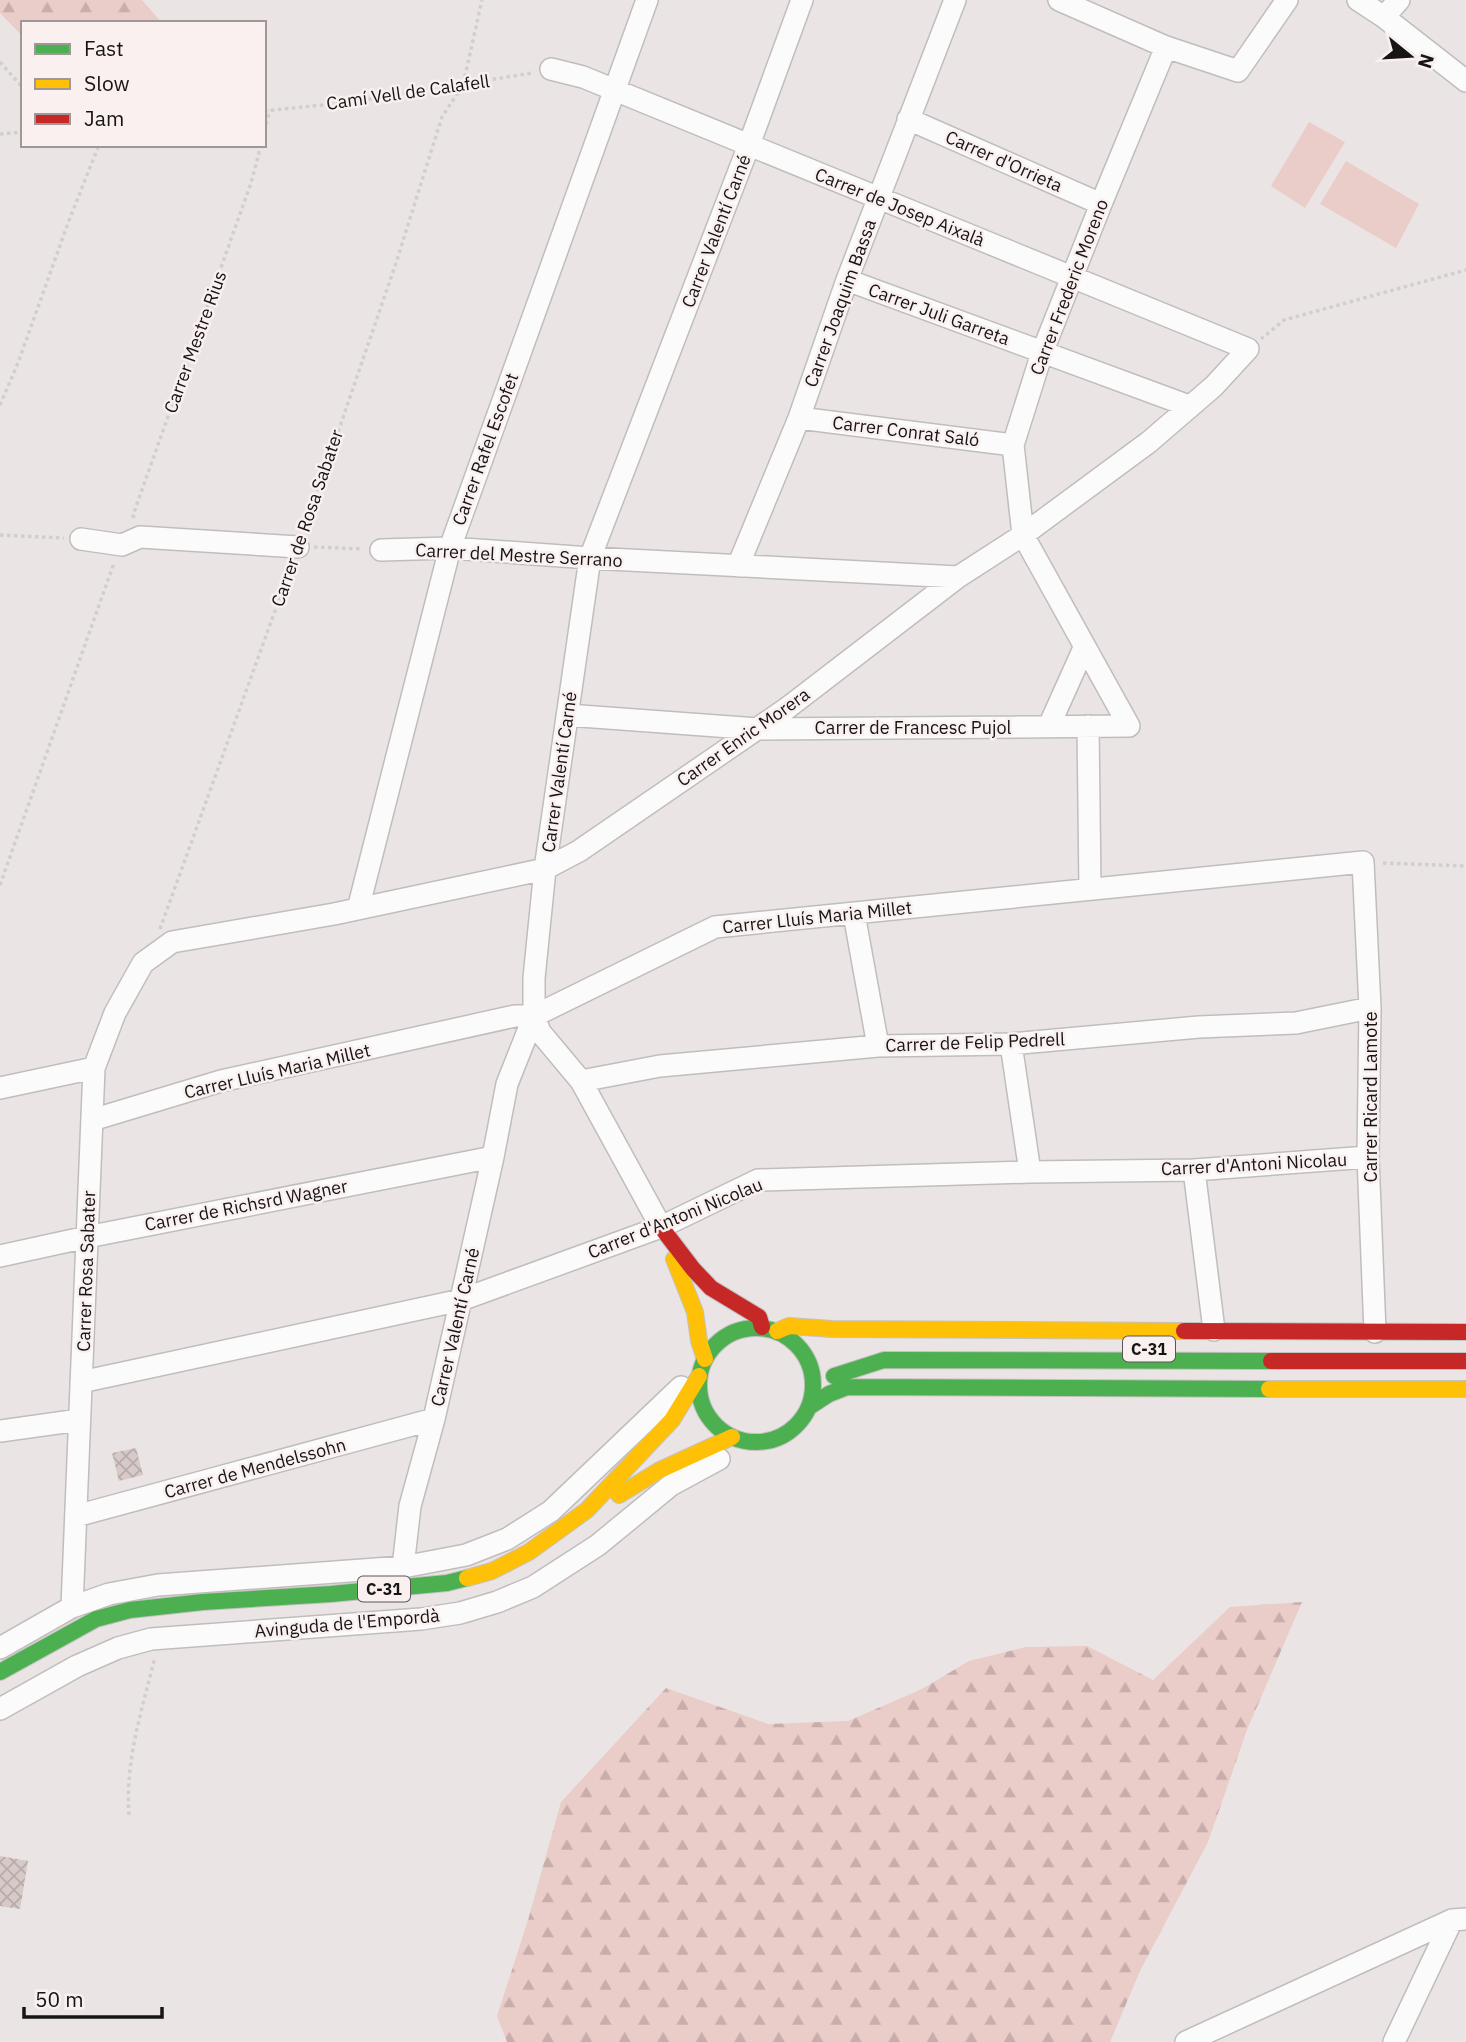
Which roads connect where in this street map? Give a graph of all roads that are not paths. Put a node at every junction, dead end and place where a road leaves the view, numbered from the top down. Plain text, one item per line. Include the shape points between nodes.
1 (648, 0) edge
2 (802, 0) edge
3 (955, 0) edge
4 (1059, 0) edge
5 (1287, 0) edge
6 (1358, 0) edge
7 (1399, 0) edge
8 (1384, 17) junction
9 (1166, 47) junction
10 (551, 69) road end
11 (1466, 81) edge
12 (614, 90) junction
13 (908, 119) junction
14 (749, 145) junction
15 (878, 197) junction
16 (1101, 204) junction
17 (1073, 277) junction
18 (847, 280) junction
19 (1248, 349) joint
20 (1042, 352) junction
21 (1189, 406) junction
22 (799, 418) junction
23 (1013, 445) junction
24 (1023, 535) junction
25 (81, 539) road end
26 (298, 547) road end
27 (450, 548) junction
28 (381, 550) road end
29 (590, 558) junction
30 (738, 566) junction
31 (958, 577) junction
32 (1084, 648) junction
33 (567, 715) junction
34 (1049, 726) junction
35 (1088, 726) junction
36 (758, 729) junction
37 (1363, 862) joint
38 (545, 869) junction
39 (1090, 889) junction
40 (358, 909) junction
41 (854, 914) junction
42 (156, 954) joint
43 (1370, 1008) junction
44 (534, 1016) junction
45 (1011, 1044) junction
46 (878, 1046) junction
47 (94, 1068) junction
48 (581, 1081) junction
49 (0, 1088) edge
50 (92, 1119) junction
51 (493, 1157) junction
52 (1368, 1157) junction
53 (1194, 1170) junction
54 (1030, 1172) junction
55 (662, 1227) junction
56 (87, 1237) junction
57 (0, 1256) edge
58 (461, 1300) junction
59 (769, 1329) junction
60 (1214, 1330) junction
61 (1376, 1332) junction
62 (1466, 1332) edge
63 (793, 1340) junction
64 (819, 1345) dead end
65 (1466, 1352) edge
66 (880, 1354) junction
67 (1466, 1361) edge
68 (701, 1368) junction
69 (81, 1382) junction
70 (813, 1388) junction
71 (1466, 1389) edge
72 (809, 1407) junction
73 (434, 1419) junction
74 (79, 1420) junction
75 (0, 1431) edge
76 (737, 1439) junction
77 (76, 1516) junction
78 (404, 1567) junction
79 (72, 1607) junction
80 (223, 1617) dead end
81 (182, 1621) dead end
82 (0, 1648) edge
83 (0, 1672) edge
84 (0, 1686) edge
85 (0, 1709) edge
86 (1459, 1919) edge
87 (1186, 2042) edge
88 (1394, 2042) edge

1 - 12 street, Carrer Rafel Escofet
2 - 14 street, Carrer Valentí Carné
3 - 13 street, Carrer Joaquim Bassa
4 - 9 street
5 - 9 street via 1238,71
6 - 8 street
7 - 8 street
8 - 11 street
9 - 16 street, Carrer Frederic Moreno
10 - 12 street, Carrer de Josep Aixalà
12 - 14 street, Carrer de Josep Aixalà
12 - 27 street, Carrer Rafel Escofet
13 - 15 street, Carrer Joaquim Bassa
13 - 16 street, Carrer d'Orrieta
14 - 15 street, Carrer de Josep Aixalà
14 - 29 street, Carrer Valentí Carné
15 - 17 street, Carrer de Josep Aixalà
15 - 18 street, Carrer Joaquim Bassa
16 - 17 street, Carrer Frederic Moreno
17 - 19 street, Carrer de Josep Aixalà
17 - 20 street, Carrer Frederic Moreno
18 - 20 street, Carrer Juli Garreta
18 - 22 street, Carrer Joaquim Bassa
19 - 21 street, Carrer Enric Morera
20 - 21 street, Carrer Juli Garreta
20 - 23 street, Carrer Frederic Moreno
21 - 24 street, Carrer Enric Morera via 1149,442
22 - 23 street, Carrer Conrat Saló
22 - 30 street, Carrer Joaquim Bassa
23 - 24 street, Carrer Frederic Moreno
24 - 31 street, Carrer Enric Morera
24 - 32 street, Carrer de Francesc Pujol
25 - 26 street
27 - 28 street, Carrer del Mestre Serrano
27 - 29 street, Carrer del Mestre Serrano
27 - 40 street, Carrer Rafel Escofet
29 - 30 street, Carrer del Mestre Serrano
29 - 33 street, Carrer Valentí Carné
30 - 31 street, Carrer del Mestre Serrano
31 - 36 street, Carrer Enric Morera
32 - 34 street
32 - 35 street, Carrer de Francesc Pujol via 1129,726
33 - 36 street, Carrer de Francesc Pujol
33 - 38 street, Carrer Valentí Carné
34 - 35 street, Carrer de Francesc Pujol
34 - 36 street, Carrer de Francesc Pujol
35 - 39 street
36 - 38 street, Carrer Enric Morera
37 - 39 street, Carrer Lluís Maria Millet
37 - 43 street, Carrer Ricard Lamote
38 - 40 street, Carrer Enric Morera
38 - 44 street, Carrer Valentí Carné
39 - 41 street, Carrer Lluís Maria Millet
40 - 42 street, Carrer Enric Morera via 172,942
41 - 44 street, Carrer Lluís Maria Millet via 715,927
41 - 46 street
42 - 47 street, Carrer Rosa Sabater via 143,963 115,1013
43 - 45 street, Carrer de Felip Pedrell via 1296,1023
43 - 52 street, Carrer Ricard Lamote
44 - 48 street via 540,1032
44 - 50 street, Carrer Lluís Maria Millet via 515,1016 221,1082
44 - 51 street, Carrer Valentí Carné via 507,1084
45 - 46 street, Carrer de Felip Pedrell
45 - 54 street
46 - 48 street, Carrer de Felip Pedrell via 660,1066
47 - 49 street
47 - 50 street, Carrer Rosa Sabater
48 - 55 street
50 - 56 street, Carrer Rosa Sabater
51 - 56 street, Carrer de Richsrd Wagner
51 - 58 street, Carrer Valentí Carné
52 - 53 street, Carrer d'Antoni Nicolau
52 - 61 street, Carrer Ricard Lamote
53 - 54 street, Carrer d'Antoni Nicolau
53 - 60 street
54 - 55 street, Carrer d'Antoni Nicolau via 758,1180
55 - 58 street, Carrer d'Antoni Nicolau
55 - 59 main road via 711,1288 759,1317
55 - 68 main road via 695,1312
56 - 57 street, Carrer de Richsrd Wagner
56 - 69 street, Carrer Rosa Sabater
58 - 69 street, Carrer d'Antoni Nicolau
58 - 73 street, Carrer Valentí Carné
59 - 60 main road
59 - 63 main road
59 - 68 main road, C-31 via 739,1329 719,1341
60 - 61 main road
61 - 62 main road
63 - 64 main road
63 - 70 main road via 812,1370
65 - 66 main road, C-31
66 - 67 main road, C-31
66 - 70 main road
68 - 76 main road via 699,1394 705,1412 717,1427
68 - 78 street via 551,1511 507,1539 466,1555
68 - 83 main road, C-31 via 672,1420 587,1510 529,1552 492,1571 447,1583 130,1610 96,1619
69 - 74 street, Carrer Rosa Sabater
70 - 72 main road
71 - 72 main road via 873,1386 847,1387
72 - 76 main road, C-31 via 795,1427 775,1439
73 - 77 street, Carrer de Mendelssohn
73 - 78 street, Carrer Valentí Carné via 410,1506
74 - 75 street
74 - 77 street, Carrer Rosa Sabater
76 - 80 main road, C-31 via 679,1460 637,1482 518,1572 456,1593
76 - 85 street, Avinguda de l'Empordà via 729,1455 671,1485 598,1545 533,1587 497,1602 421,1619 160,1638 118,1648 77,1666
77 - 79 street, Carrer Rosa Sabater
78 - 79 street via 158,1585
79 - 82 street
81 - 84 main road via 100,1629
86 - 87 street
86 - 88 street

